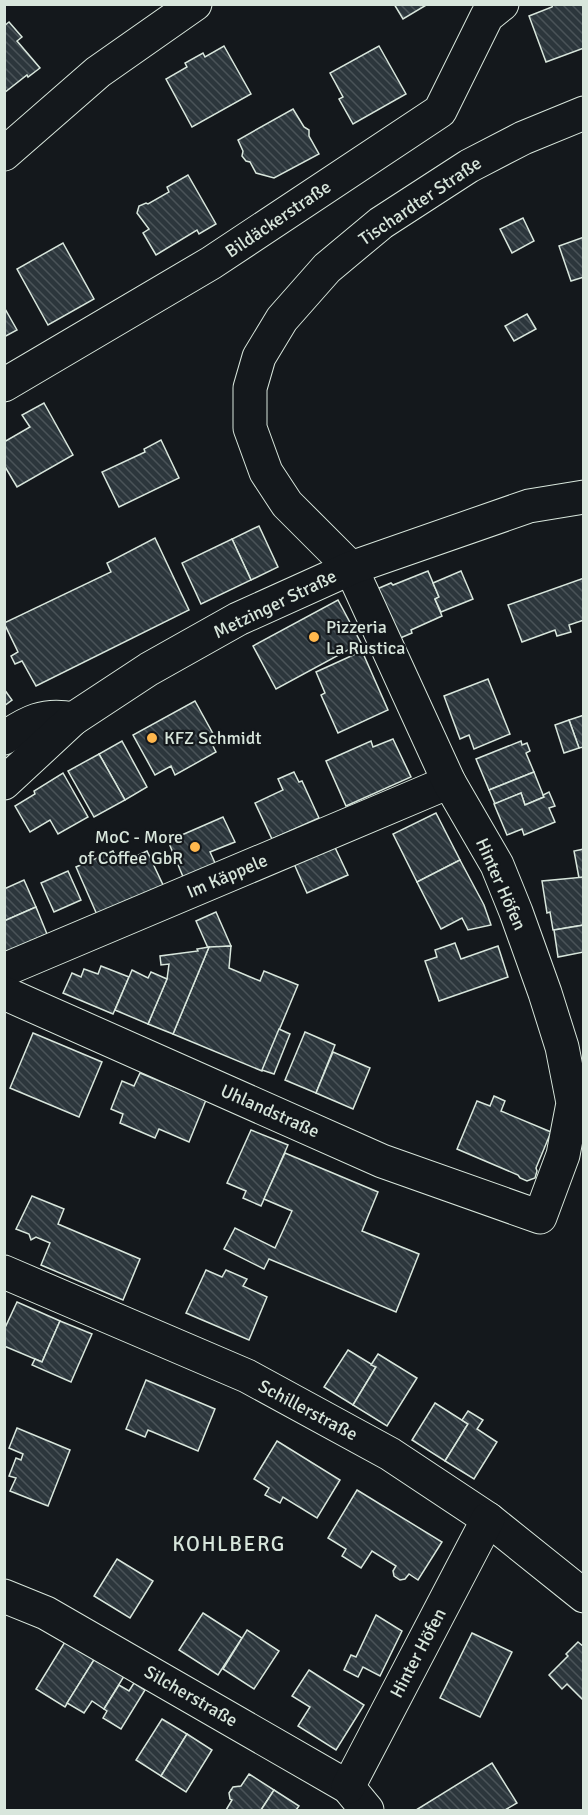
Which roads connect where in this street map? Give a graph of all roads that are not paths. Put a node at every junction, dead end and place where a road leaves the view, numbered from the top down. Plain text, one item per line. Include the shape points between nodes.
1 (195, 4) edge
2 (502, 4) edge
3 (584, 112) edge
4 (4, 154) edge
5 (4, 385) edge
6 (584, 497) edge
7 (351, 568) junction
8 (73, 719) junction
9 (4, 738) edge
10 (449, 782) junction
11 (4, 783) edge
12 (4, 970) edge
13 (4, 993) edge
14 (540, 1217) joint
15 (4, 1272) edge
16 (488, 1519) junction
17 (4, 1596) edge
18 (584, 1596) edge
19 (357, 1799) edge

1 - 4 street via 98,72
2 - 5 street, Bildäckerstraße via 487,16 440,111 211,263
3 - 7 street, Tischardter Straße via 469,166 381,223 327,268 282,319 259,357 250,388 250,429 266,472 287,504
6 - 7 street, Metzinger Straße via 529,506
7 - 8 street, Metzinger Straße via 238,619 149,669
7 - 10 street, Hinter Höfen
8 - 9 street via 58,716 30,721
8 - 11 street, Metzinger Straße
10 - 12 street, Im Käppele
10 - 14 street, Hinter Höfen via 496,864 562,1047 573,1103 563,1155
13 - 14 street, Uhlandstraße via 382,1161
15 - 16 street, Schillerstraße via 264,1385 390,1454
16 - 18 street, Schillerstraße
16 - 19 street, Hinter Höfen
17 - 19 street, Silcherstraße via 45,1613

